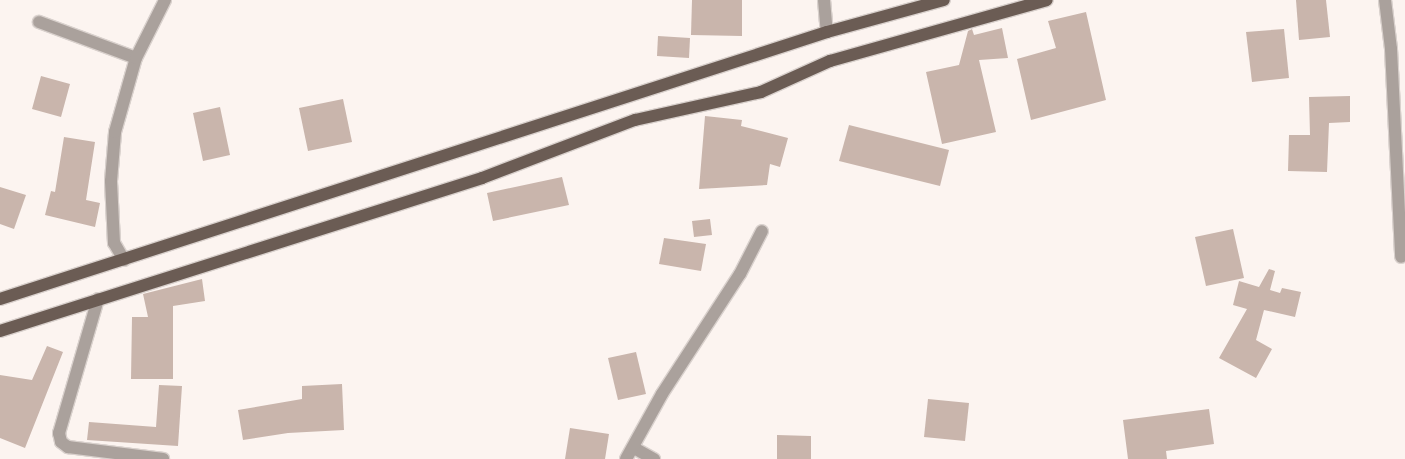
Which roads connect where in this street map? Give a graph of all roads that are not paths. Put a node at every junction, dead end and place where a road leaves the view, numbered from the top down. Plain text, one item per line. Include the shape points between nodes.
1 (164, 0) edge
2 (824, 0) edge
3 (944, 0) edge
4 (1047, 0) edge
5 (1385, 0) edge
6 (39, 22) dead end
7 (827, 32) junction
8 (136, 58) junction
9 (762, 231) dead end
10 (1401, 257) dead end
11 (124, 260) junction
12 (0, 299) edge
13 (98, 299) junction
14 (0, 332) edge
15 (634, 448) junction
16 (163, 459) edge
17 (626, 459) edge
18 (654, 459) edge

1 - 8 street
2 - 7 street
3 - 7 main road
4 - 13 main road via 830,61 761,92 635,120 482,178
5 - 10 street via 1392,58
6 - 8 street
7 - 11 main road
8 - 11 street via 116,132 111,181 114,243
9 - 15 street via 696,346 662,394
11 - 12 main road
13 - 14 main road
13 - 16 street via 59,434 61,442 68,447
15 - 17 street
15 - 18 street

